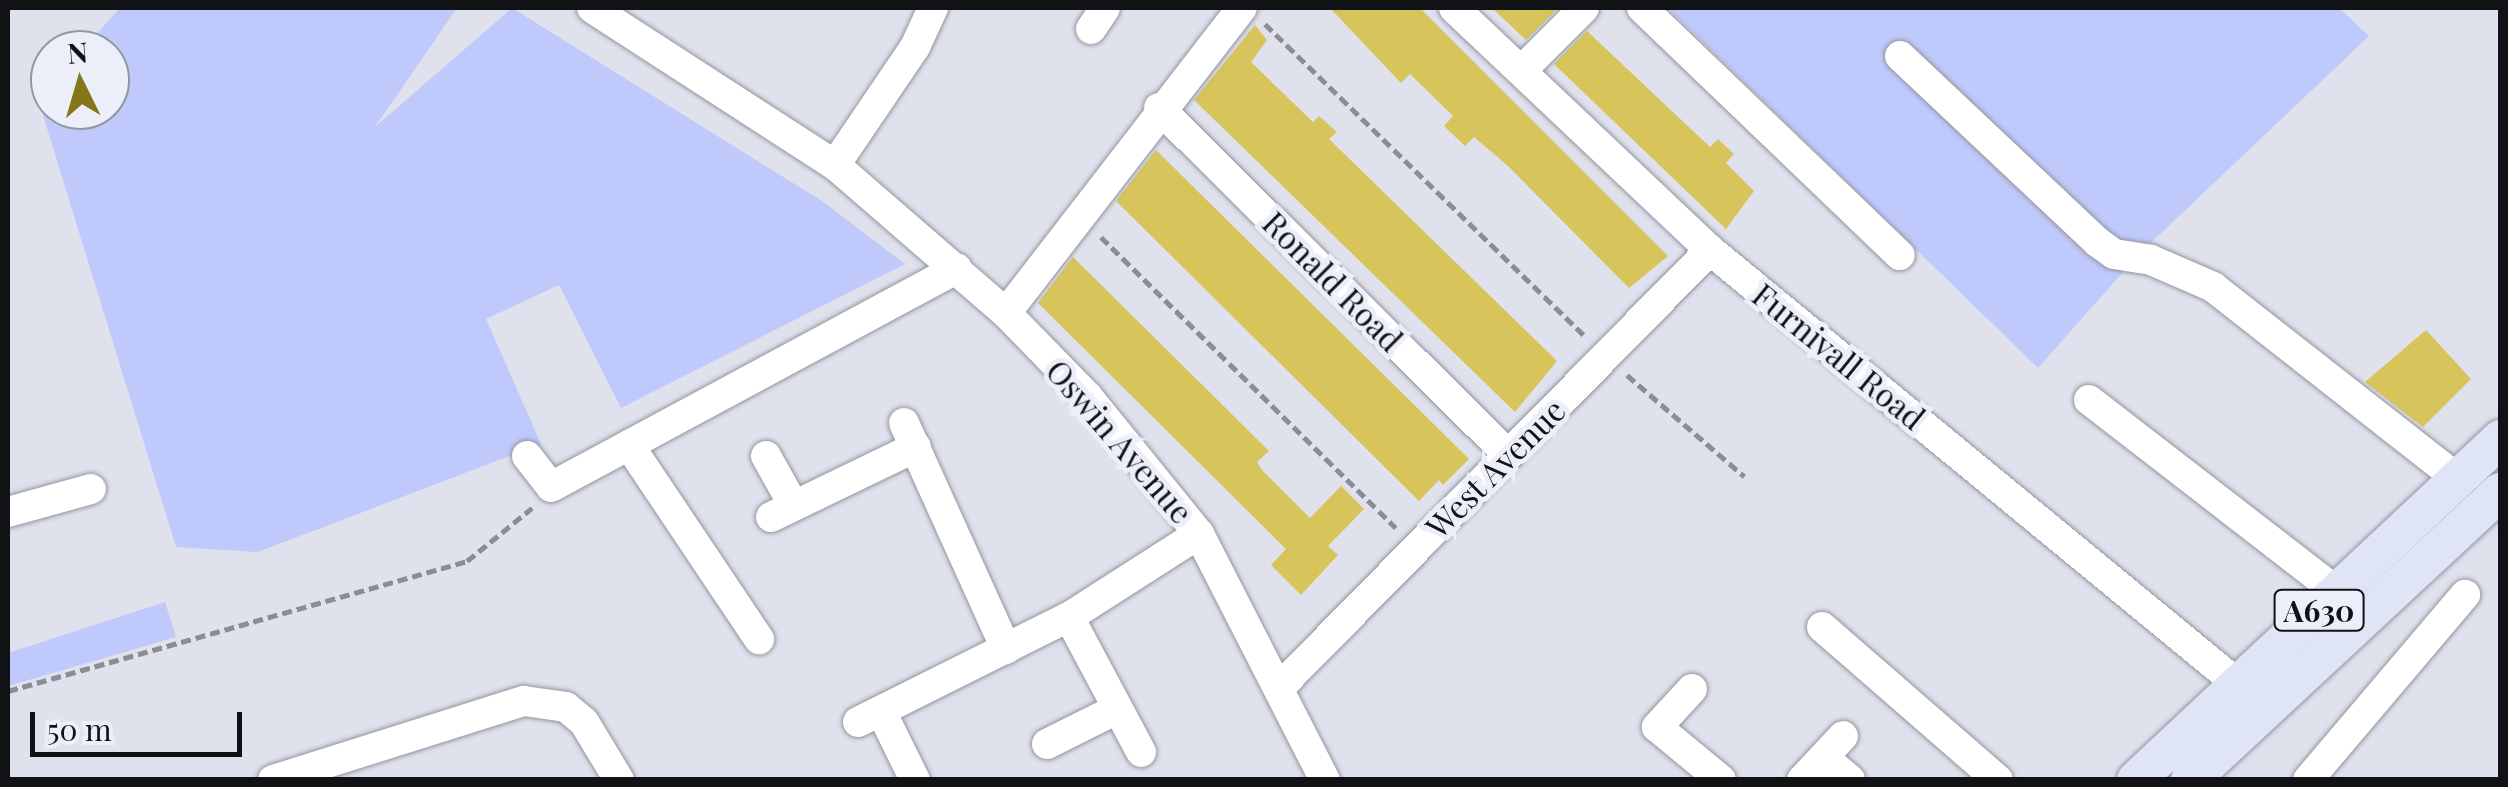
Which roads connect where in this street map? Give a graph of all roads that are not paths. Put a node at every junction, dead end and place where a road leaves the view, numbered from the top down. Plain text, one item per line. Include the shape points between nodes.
1 (592, 8) edge
2 (933, 8) edge
3 (1454, 8) edge
4 (1584, 8) edge
5 (1642, 8) edge
6 (1252, 14) edge
7 (1900, 56) dead end
8 (1521, 71) junction
9 (1159, 108) junction
10 (835, 165) junction
11 (1710, 250) junction
12 (1900, 256) dead end
13 (956, 268) junction
14 (1006, 313) junction
15 (2089, 400) dead end
16 (2500, 439) edge
17 (629, 445) junction
18 (1508, 454) junction
19 (526, 456) dead end
20 (766, 456) dead end
21 (2458, 479) junction
22 (91, 489) dead end
23 (2500, 492) edge
24 (8, 512) edge
25 (1199, 534) junction
26 (2337, 592) junction
27 (2465, 596) dead end
28 (1069, 617) junction
29 (1822, 628) dead end
30 (758, 639) dead end
31 (1006, 649) junction
32 (1280, 686) junction
33 (2240, 686) junction
34 (1692, 689) dead end
35 (1118, 708) junction
36 (1047, 744) dead end
37 (1140, 752) dead end
38 (1823, 758) edge
39 (272, 780) edge
40 (618, 780) edge
41 (915, 780) edge
42 (1324, 780) edge
43 (1720, 780) edge
44 (1850, 780) edge
45 (1998, 780) edge
46 (2136, 780) edge
47 (2190, 780) edge
48 (2308, 780) edge

1 - 10 street, Oswin Avenue
2 - 10 street via 916,46
3 - 8 street, Furnivall Road
4 - 8 street
5 - 12 street
6 - 9 street
7 - 21 street via 2105,247 2213,287
8 - 11 street, Furnivall Road
9 - 14 street
9 - 18 street, Ronald Road
10 - 13 street, Oswin Avenue
11 - 18 street, West Avenue
11 - 33 street, Furnivall Road
13 - 14 street, Oswin Avenue
13 - 17 street
14 - 25 street, Oswin Avenue via 1088,397
15 - 26 street
16 - 21 main road, A630
17 - 19 street via 550,488
17 - 30 street
18 - 32 street, West Avenue
20 - 31 street via 782,512 910,435
21 - 26 main road, A630
22 - 24 street
23 - 47 main road, A630
25 - 28 street
25 - 32 street, Oswin Avenue
26 - 33 main road, A630
27 - 48 street
28 - 31 street
28 - 35 street
29 - 45 street
31 - 41 street via 870,716
32 - 42 street, Oswin Avenue
33 - 46 main road, A630
34 - 43 street via 1657,727
35 - 36 street
35 - 37 street
38 - 44 street
39 - 40 street via 524,700 566,707 584,722

